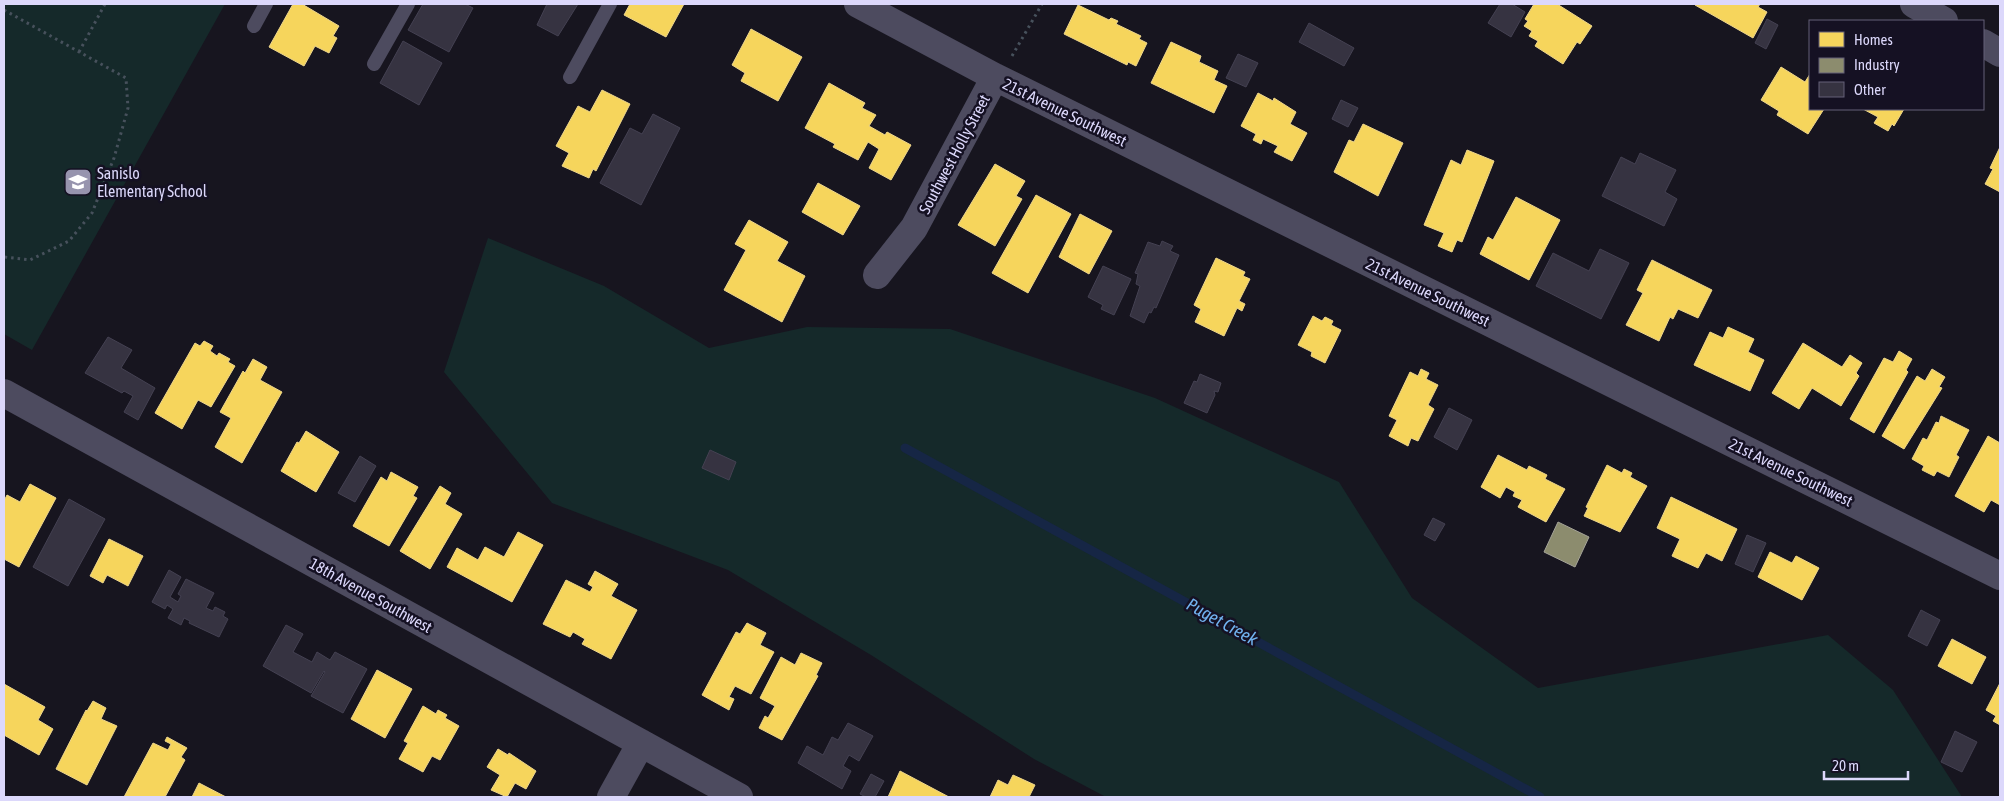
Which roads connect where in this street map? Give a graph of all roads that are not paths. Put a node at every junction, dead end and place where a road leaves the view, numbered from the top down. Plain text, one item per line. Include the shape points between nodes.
1 (266, 4) edge
2 (408, 4) edge
3 (610, 4) edge
4 (858, 4) edge
5 (1914, 4) edge
6 (1942, 20) edge
7 (254, 26) dead end
8 (1984, 44) edge
9 (2000, 53) edge
10 (374, 64) dead end
11 (570, 77) dead end
12 (995, 77) junction
13 (877, 275) dead end
14 (4, 393) edge
15 (2000, 576) edge
16 (641, 742) junction
17 (611, 797) edge
18 (739, 797) edge

1 - 7 lane
2 - 10 lane
3 - 11 lane
4 - 12 street, 21st Avenue Southwest
5 - 6 street
8 - 9 street
12 - 13 street, Southwest Holly Street via 914,228
12 - 15 street, 21st Avenue Southwest
14 - 16 street, 18th Avenue Southwest
16 - 17 street
16 - 18 street, 18th Avenue Southwest

